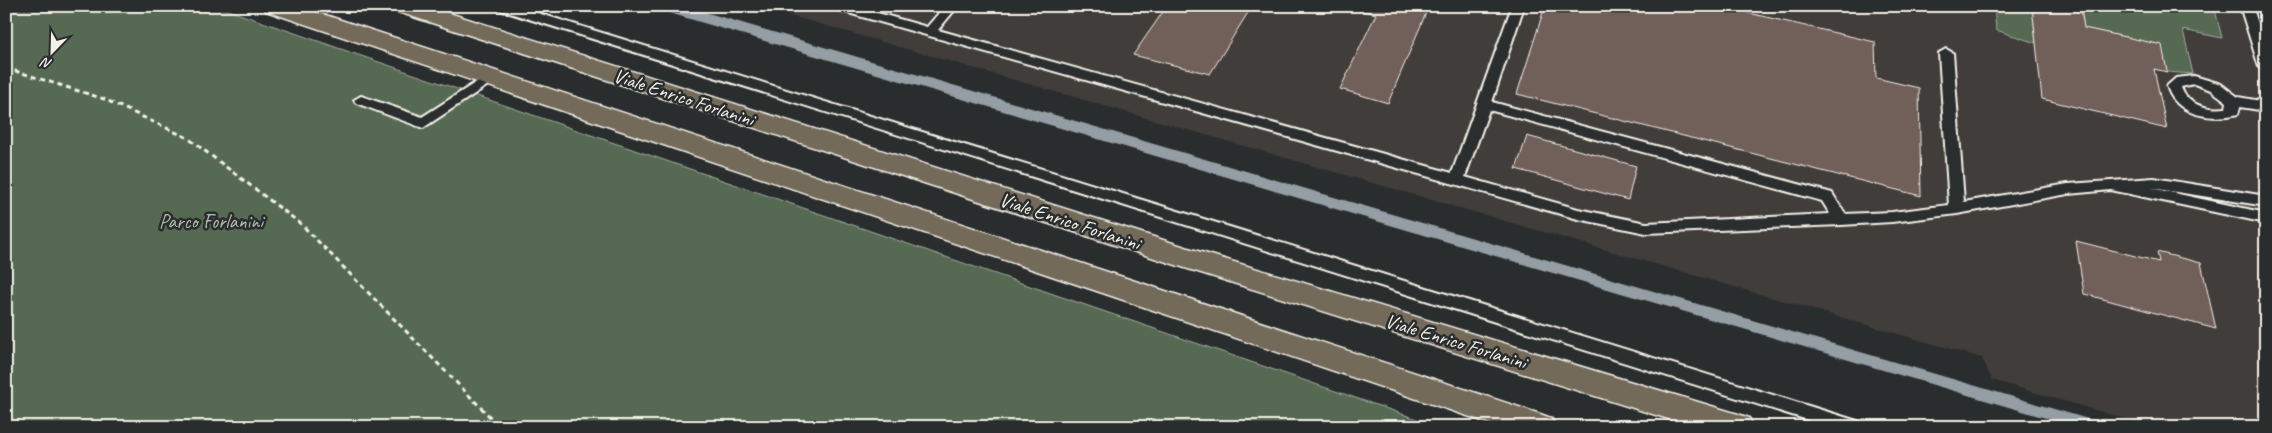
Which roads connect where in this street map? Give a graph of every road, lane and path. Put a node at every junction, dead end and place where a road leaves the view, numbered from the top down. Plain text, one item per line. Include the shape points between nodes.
1 (274, 6) edge
2 (403, 6) edge
3 (501, 6) edge
4 (838, 6) edge
5 (952, 6) edge
6 (1518, 6) edge
7 (2246, 6) edge
8 (930, 31) junction
9 (1946, 53) dead end
10 (2266, 67) edge
11 (6, 68) edge
12 (489, 78) junction
13 (360, 100) dead end
14 (2234, 101) dead end
15 (1484, 104) junction
16 (2266, 108) edge
17 (1458, 180) junction
18 (2111, 184) junction
19 (2266, 202) edge
20 (1957, 209) junction
21 (2266, 218) edge
22 (1841, 220) junction
23 (500, 427) edge
24 (1540, 427) edge
25 (1738, 427) edge
26 (1854, 427) edge

1 - 12 main road
2 - 25 main road, Viale Enrico Forlanini via 1204,264
3 - 26 lane
4 - 8 lane
5 - 8 lane
6 - 15 lane
7 - 10 lane
8 - 17 lane
9 - 20 lane
11 - 23 path via 104,99 188,138 301,224
12 - 13 lane via 423,123
12 - 24 main road
14 - 16 lane
15 - 17 lane
15 - 22 lane via 1827,197
17 - 22 lane via 1578,214 1646,228
18 - 19 lane via 2154,183
18 - 20 lane
18 - 21 lane
20 - 22 lane

